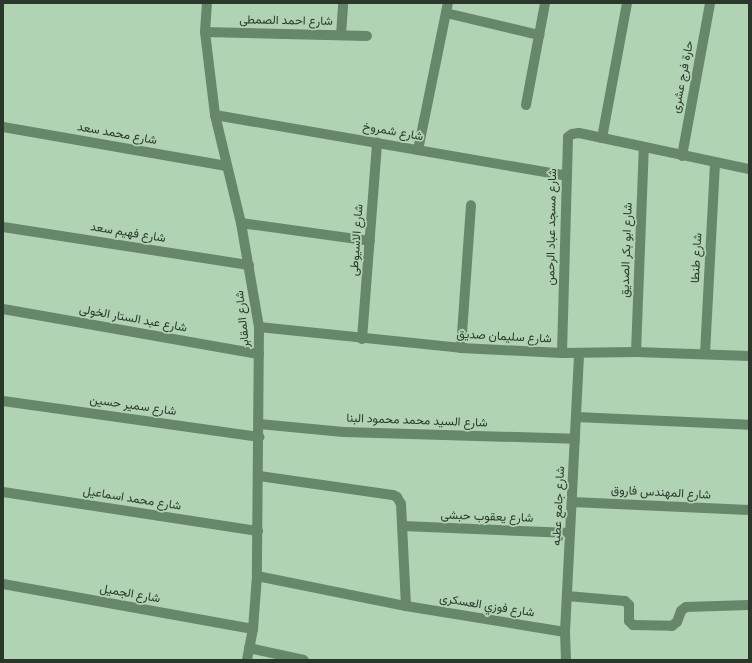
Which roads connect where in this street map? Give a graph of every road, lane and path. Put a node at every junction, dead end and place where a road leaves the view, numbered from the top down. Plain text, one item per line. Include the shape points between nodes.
1 (208, 3) edge
2 (344, 3) edge
3 (545, 3) edge
4 (627, 3) edge
5 (710, 3) edge
6 (447, 8) edge
7 (205, 32) junction
8 (341, 35) junction
9 (539, 35) junction
10 (367, 36) dead end
11 (526, 105) dead end
12 (215, 115) junction
13 (3, 127) edge
14 (602, 138) junction
15 (378, 143) junction
16 (644, 148) junction
17 (418, 150) junction
18 (682, 156) junction
19 (715, 163) junction
20 (227, 166) junction
21 (749, 169) edge
22 (567, 176) junction
23 (471, 205) dead end
24 (242, 223) junction
25 (3, 227) edge
26 (370, 242) junction
27 (249, 265) junction
28 (3, 309) edge
29 (259, 327) junction
30 (362, 338) junction
31 (462, 348) junction
32 (636, 352) junction
33 (562, 353) junction
34 (579, 353) junction
35 (259, 354) junction
36 (705, 354) junction
37 (749, 356) edge
38 (3, 401) edge
39 (576, 416) junction
40 (259, 424) junction
41 (749, 425) edge
42 (259, 437) junction
43 (575, 439) junction
44 (259, 476) junction
45 (3, 492) edge
46 (572, 502) junction
47 (749, 510) edge
48 (403, 526) junction
49 (258, 531) junction
50 (570, 533) junction
51 (258, 576) junction
52 (3, 584) edge
53 (567, 596) junction
54 (749, 605) edge
55 (406, 606) junction
56 (253, 629) junction
57 (565, 632) junction
58 (249, 648) junction
59 (247, 660) edge
60 (304, 660) edge
61 (566, 660) edge

1 - 7 street, شارع المقابر
2 - 8 street
3 - 9 street
4 - 14 street
5 - 18 street, حارة فرج عشرى
6 - 9 street
6 - 17 street
7 - 8 street, شارع احمد الصمطى
7 - 12 street, شارع المقابر
8 - 10 street, شارع احمد الصمطى
9 - 11 street
12 - 15 street, شارع شمروخ
12 - 20 street, شارع المقابر
13 - 20 street, شارع محمد سعد
14 - 16 street
14 - 22 street, شارع مسجد عباد الرحمن via 579,133 568,137
15 - 17 street, شارع شمروخ
15 - 26 street, شارع الاسيوطى
16 - 18 street
16 - 32 street, شارع ابو بكر الصديق
17 - 22 street, شارع شمروخ
18 - 19 street
19 - 21 street
19 - 36 street, شارع طنطا
20 - 24 street, شارع المقابر
22 - 33 street, شارع مسجد عباد الرحمن
23 - 31 street
24 - 26 street
24 - 27 street, شارع المقابر
25 - 27 street, شارع فهيم سعد
26 - 30 street, شارع الاسيوطى
27 - 29 street, شارع المقابر
28 - 35 street, شارع عبد الستار الخولى
29 - 30 street, شارع سليمان صديق
29 - 35 street, شارع المقابر
30 - 31 street, شارع سليمان صديق
31 - 33 street, شارع سليمان صديق
32 - 34 street, شارع سليمان صديق
32 - 36 street, شارع سليمان صديق
33 - 34 street, شارع سليمان صديق
34 - 39 street, شارع جامع عطيه
35 - 40 street, شارع المقابر
36 - 37 street, شارع سليمان صديق
38 - 42 street, شارع سمير حسين
39 - 41 street
39 - 43 street, شارع جامع عطيه
40 - 42 street, شارع المقابر
40 - 43 street, شارع السيد محمد محمود البنا via 344,432
42 - 44 street, شارع المقابر
43 - 46 street, شارع جامع عطيه
44 - 48 street via 393,495 401,504
44 - 49 street, شارع المقابر
45 - 49 street, شارع محمد اسماعيل
46 - 47 street, شارع المهندس فاروق
46 - 50 street, شارع جامع عطيه
48 - 50 street, شارع يعقوب حبشى
48 - 55 street
49 - 51 street, شارع المقابر
50 - 53 street, شارع جامع عطيه
51 - 55 street, شارع فوزي العسكرى
51 - 56 street, شارع المقابر
52 - 56 street, شارع الجميل
53 - 54 street via 625,601 629,605 629,621 633,625 672,626 686,607
53 - 57 street, شارع جامع عطيه
55 - 57 street, شارع فوزي العسكرى
56 - 58 street, شارع المقابر
57 - 61 street, شارع جامع عطيه
58 - 59 street, شارع المقابر
58 - 60 street

